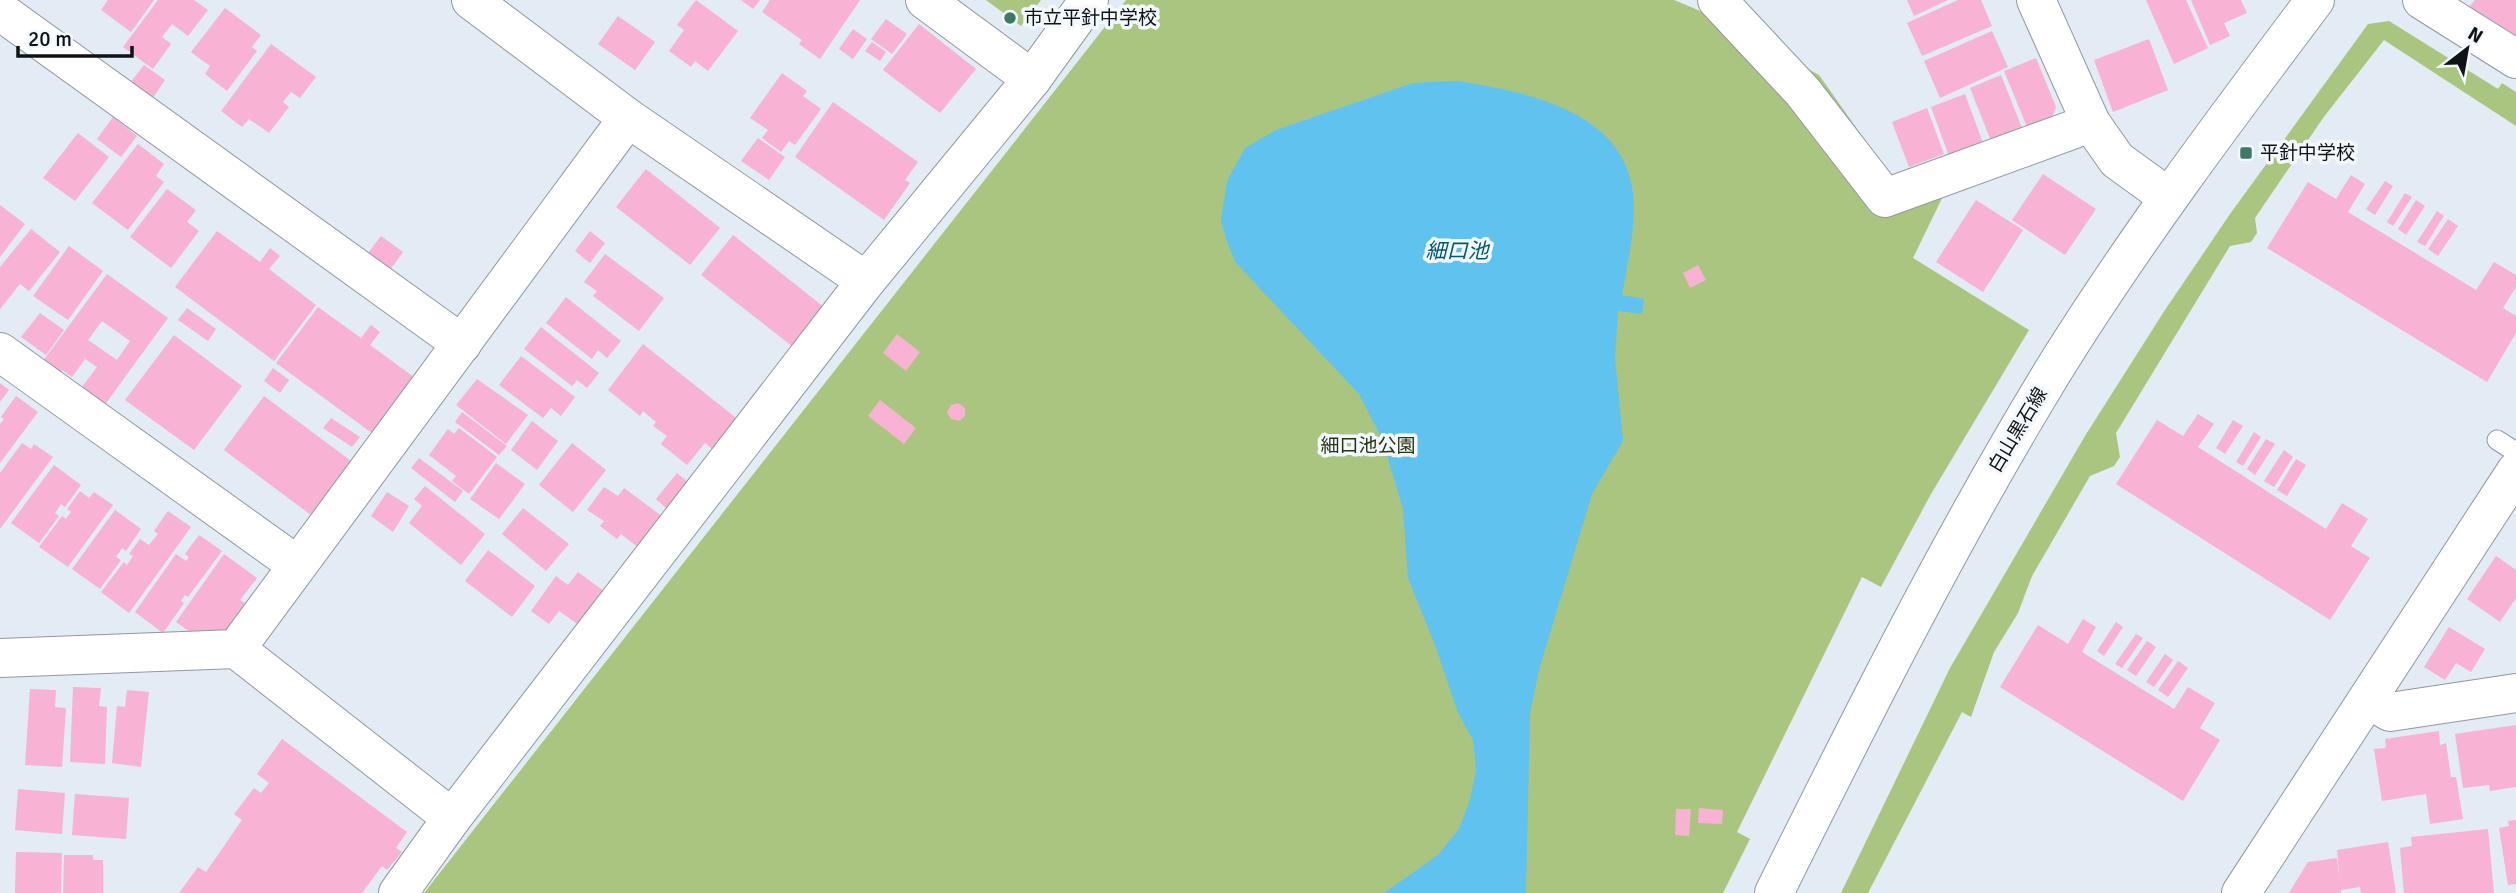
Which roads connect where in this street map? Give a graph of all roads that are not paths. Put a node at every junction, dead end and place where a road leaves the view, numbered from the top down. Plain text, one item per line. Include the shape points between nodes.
1 (471, 0) edge
2 (925, 0) edge
3 (1089, 0) edge
4 (1717, 0) edge
5 (2036, 0) edge
6 (2315, 0) edge
7 (2422, 0) edge
8 (0, 11) edge
9 (2516, 59) edge
10 (1032, 79) junction
11 (628, 118) junction
12 (2091, 123) junction
13 (2168, 197) junction
14 (866, 281) junction
15 (462, 344) junction
16 (0, 352) edge
17 (2516, 452) edge
18 (2506, 455) edge
19 (297, 565) junction
20 (236, 649) junction
21 (0, 658) edge
22 (2516, 692) edge
23 (2368, 699) junction
24 (452, 818) junction
25 (398, 893) edge
26 (1774, 893) edge
27 (2241, 893) edge

1 - 11 street
2 - 10 street
3 - 10 street
4 - 12 street via 1804,92 1885,198
5 - 12 street
6 - 13 street, 白山黒石線
7 - 9 street
8 - 15 street
10 - 14 street
11 - 14 street
11 - 15 street
12 - 13 street via 2117,160
13 - 26 street, 白山黒石線 via 2054,370 1980,496 1906,630
14 - 24 street
15 - 19 street
16 - 19 street
17 - 18 lane
18 - 23 street
19 - 20 street
20 - 21 street
20 - 24 street
22 - 23 street via 2390,712
23 - 27 street
24 - 25 street

